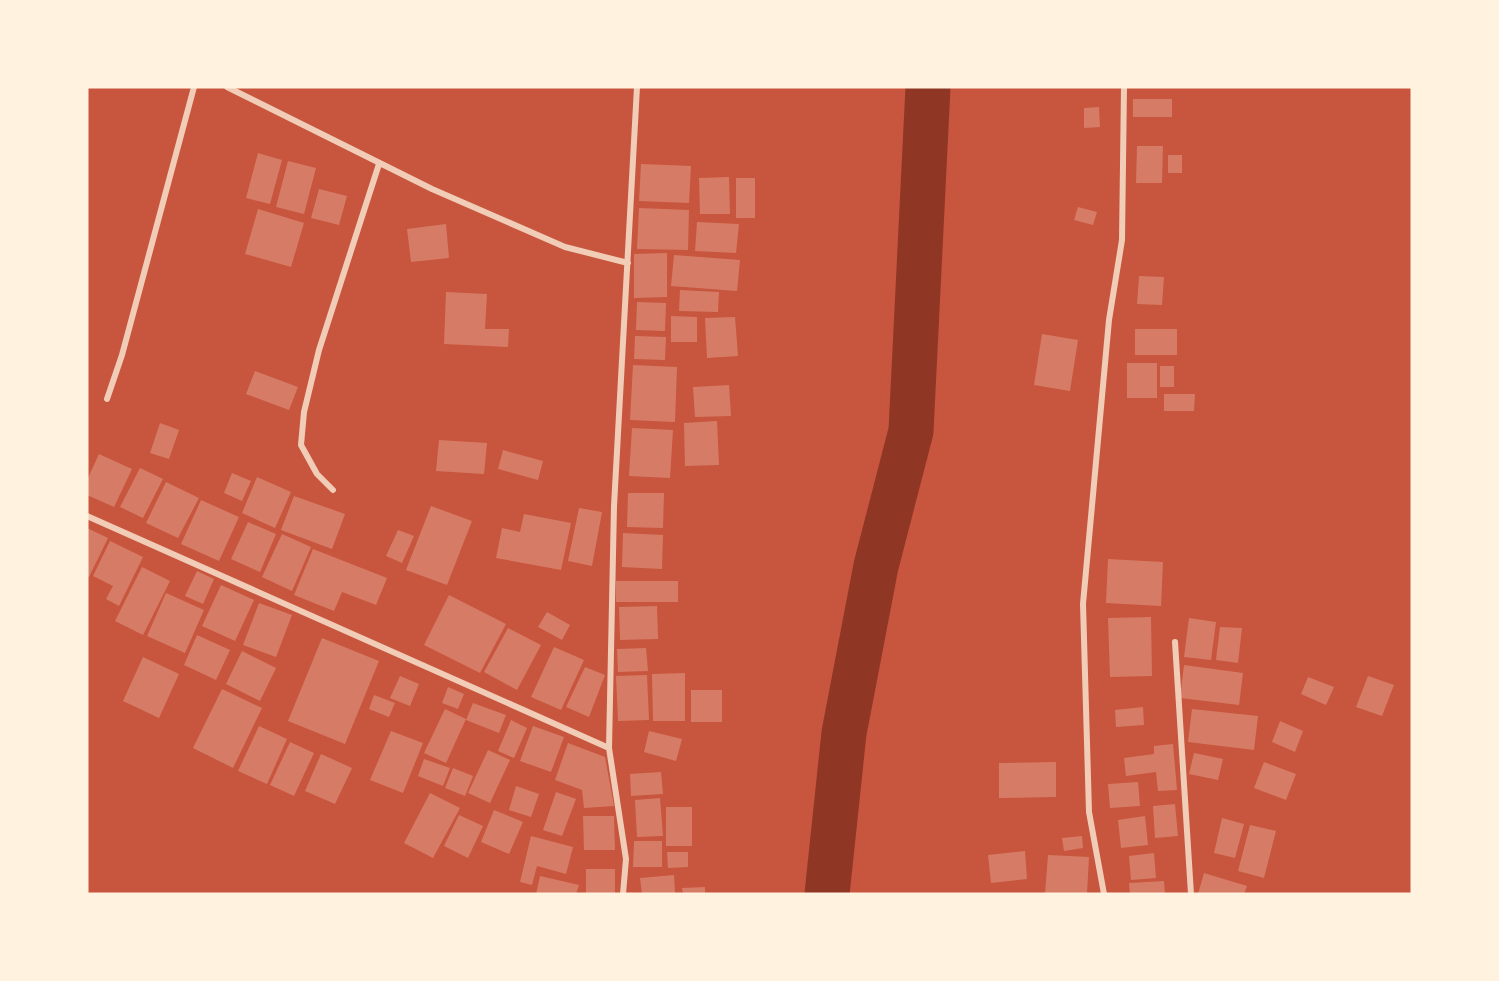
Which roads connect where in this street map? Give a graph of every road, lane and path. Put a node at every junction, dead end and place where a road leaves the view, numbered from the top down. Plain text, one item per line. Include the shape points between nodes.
1 (194, 87) edge
2 (227, 87) edge
3 (637, 87) edge
4 (1124, 87) edge
5 (379, 164) junction
6 (628, 263) junction
7 (107, 399) dead end
8 (333, 490) dead end
9 (87, 516) edge
10 (1175, 642) dead end
11 (609, 748) junction
12 (624, 894) edge
13 (1104, 894) edge
14 (1191, 894) edge

1 - 7 street
2 - 5 street
3 - 6 street
4 - 13 street via 1122,240 1109,320 1083,604 1089,812
5 - 6 street via 565,247
5 - 8 street via 303,412 301,445 316,474
6 - 11 street via 614,506
9 - 11 street
10 - 14 street
11 - 12 street via 626,859

